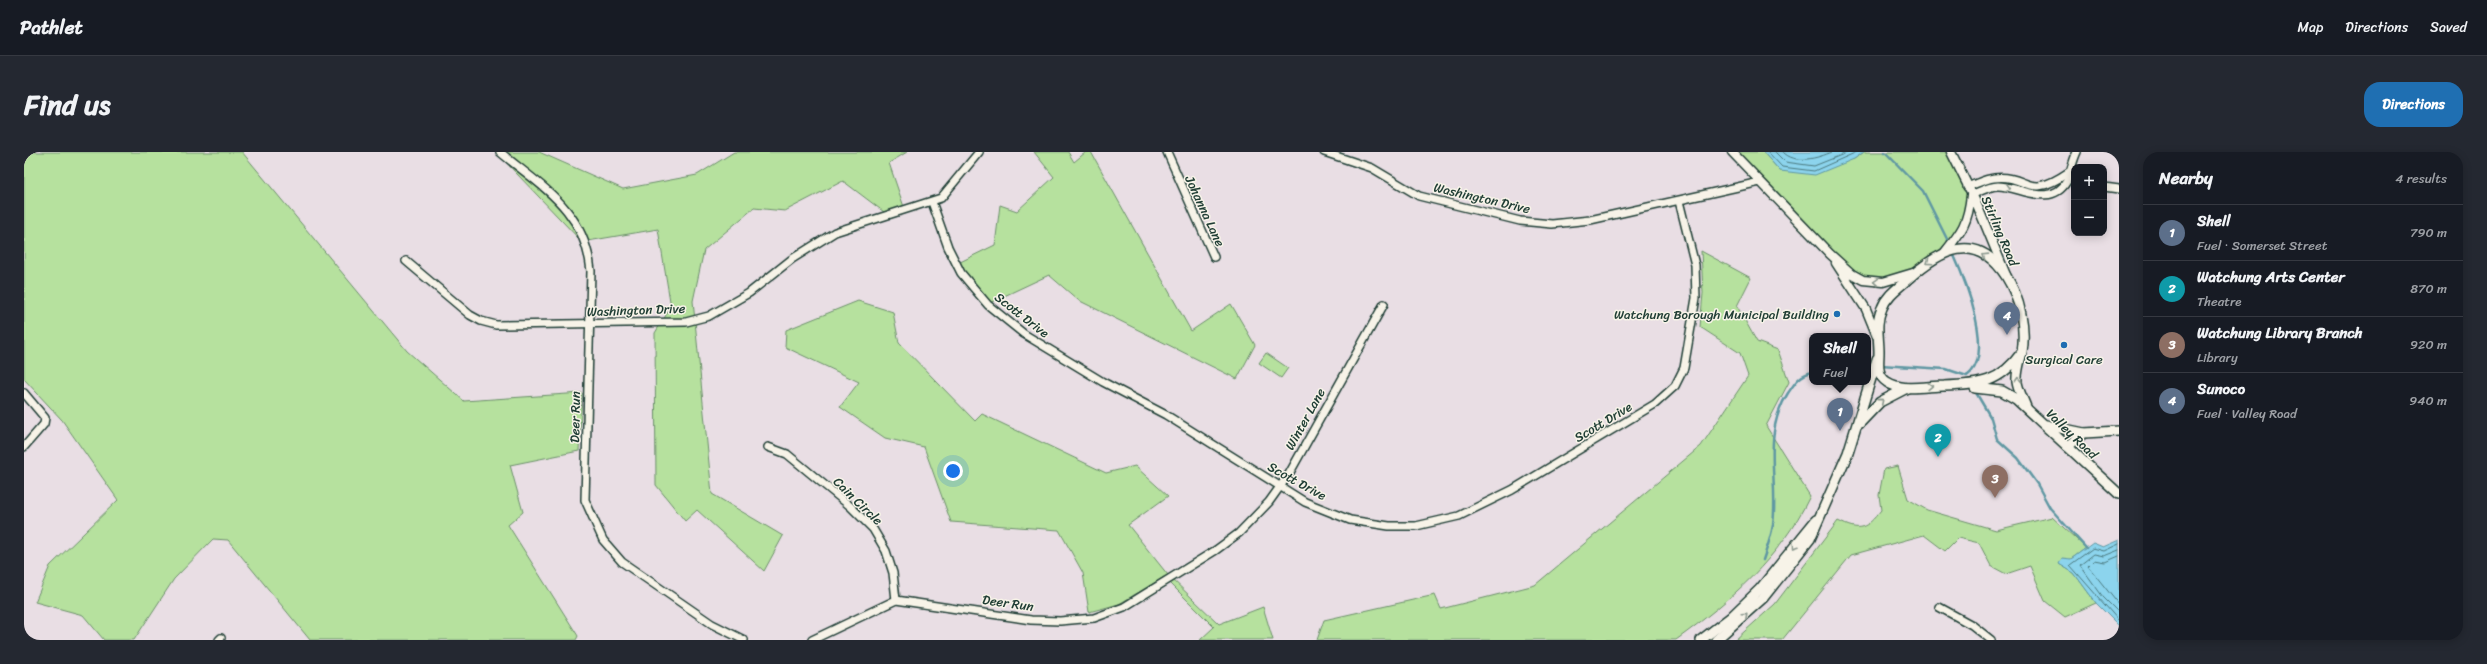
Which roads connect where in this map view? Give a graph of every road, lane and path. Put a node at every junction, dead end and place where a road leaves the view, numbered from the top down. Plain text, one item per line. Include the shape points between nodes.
1 (500, 152) edge
2 (979, 152) edge
3 (1167, 152) edge
4 (1324, 152) edge
5 (1732, 152) edge
6 (1951, 152) edge
7 (2077, 152) edge
8 (2074, 164) edge
9 (2071, 173) edge
10 (1760, 182) junction
11 (1967, 187) junction
12 (2107, 187) edge
13 (2119, 189) edge
14 (1971, 196) junction
15 (1679, 201) junction
16 (932, 202) junction
17 (1982, 218) junction
18 (1967, 220) junction
19 (1956, 245) junction
20 (1830, 254) junction
21 (1214, 257) dead end
22 (406, 261) dead end
23 (1914, 273) junction
24 (2006, 277) junction
25 (1384, 304) dead end
26 (590, 324) junction
27 (1877, 336) junction
28 (2022, 352) junction
29 (1876, 372) junction
30 (1871, 384) edge
31 (1870, 385) edge
32 (1987, 385) junction
33 (1910, 387) junction
34 (24, 393) edge
35 (2026, 407) junction
36 (2044, 424) junction
37 (1859, 425) junction
38 (2119, 431) edge
39 (2084, 433) junction
40 (2067, 446) junction
41 (24, 447) edge
42 (768, 447) dead end
43 (1281, 487) junction
44 (2119, 494) edge
45 (1819, 516) junction
46 (1195, 563) joint
47 (896, 600) junction
48 (1939, 607) dead end
49 (744, 640) edge
50 (812, 640) edge
51 (1701, 640) edge
52 (1716, 640) edge
53 (1990, 640) edge

1 - 26 street, Deer Run via 571,214 584,237 589,250 591,271
2 - 16 street, Washington Drive via 947,193
3 - 21 street, Johanna Lane
4 - 15 street, Washington Drive via 1372,168 1419,196 1520,221 1552,224 1590,220
5 - 10 street
6 - 11 street, Stirling Road
7 - 8 street
9 - 11 street via 2043,186 2030,186 1998,178
14 -> 9 street via 1995,186 2031,195 2046,194 2064,185
10 - 15 street, Washington Drive
10 - 20 street
11 - 14 street, Stirling Road
12 - 13 street
14 - 17 street, Stirling Road
14 - 18 street, Stirling Road
15 - 43 street, Scott Drive via 1695,265 1696,298 1684,368 1675,386 1655,404 1512,490 1459,516 1416,526 1350,520 1305,502
16 - 26 street, Washington Drive via 835,232 792,259 749,293 709,316 686,322
16 - 43 street, Scott Drive via 948,247 961,273 1001,316 1048,350 1166,415
17 - 18 street via 1976,216
17 - 24 street, Stirling Road
18 - 19 street, Stirling Road
19 -> 23 main road, Valley Road
24 -> 19 main road, Valley Road via 1986,255
23 -> 20 street via 1889,281 1870,281 1852,274
20 - 27 street via 1866,309
22 - 26 street, Washington Drive via 470,315 481,321 507,326
23 - 27 main road via 1884,304 1879,315
24 - 28 main road, Valley Road via 2022,316
25 - 43 street, Winter Lane
26 - 49 street, Deer Run via 585,500 590,514 603,540 622,562 712,624
27 - 29 main road via 1879,353
28 - 32 main road via 2002,375
35 -> 28 main road, Valley Road via 2017,381
29 - 30 main road
29 - 33 main road via 1889,384
31 - 37 main road via 1861,407
33 -> 32 main road, Valley Road
32 - 35 main road, Valley Road via 2002,391
37 -> 33 main road via 1883,399
34 - 41 street via 45,418 44,424
35 - 36 main road, Valley Road
36 - 39 main road
36 - 40 main road, Valley Road
37 - 45 main road
38 - 39 main road
39 - 40 main road
40 - 44 main road, Valley Road
42 - 47 street, Cain Circle via 787,454 850,506 873,529 893,573
43 - 46 street, Winter Lane via 1239,534
45 -> 51 main road via 1760,589 1731,617
52 -> 45 main road via 1747,614 1778,582 1810,539
46 - 47 street, Deer Run via 1124,607 1094,618 1076,621 1030,620
47 - 50 street
48 - 53 street via 1972,625

